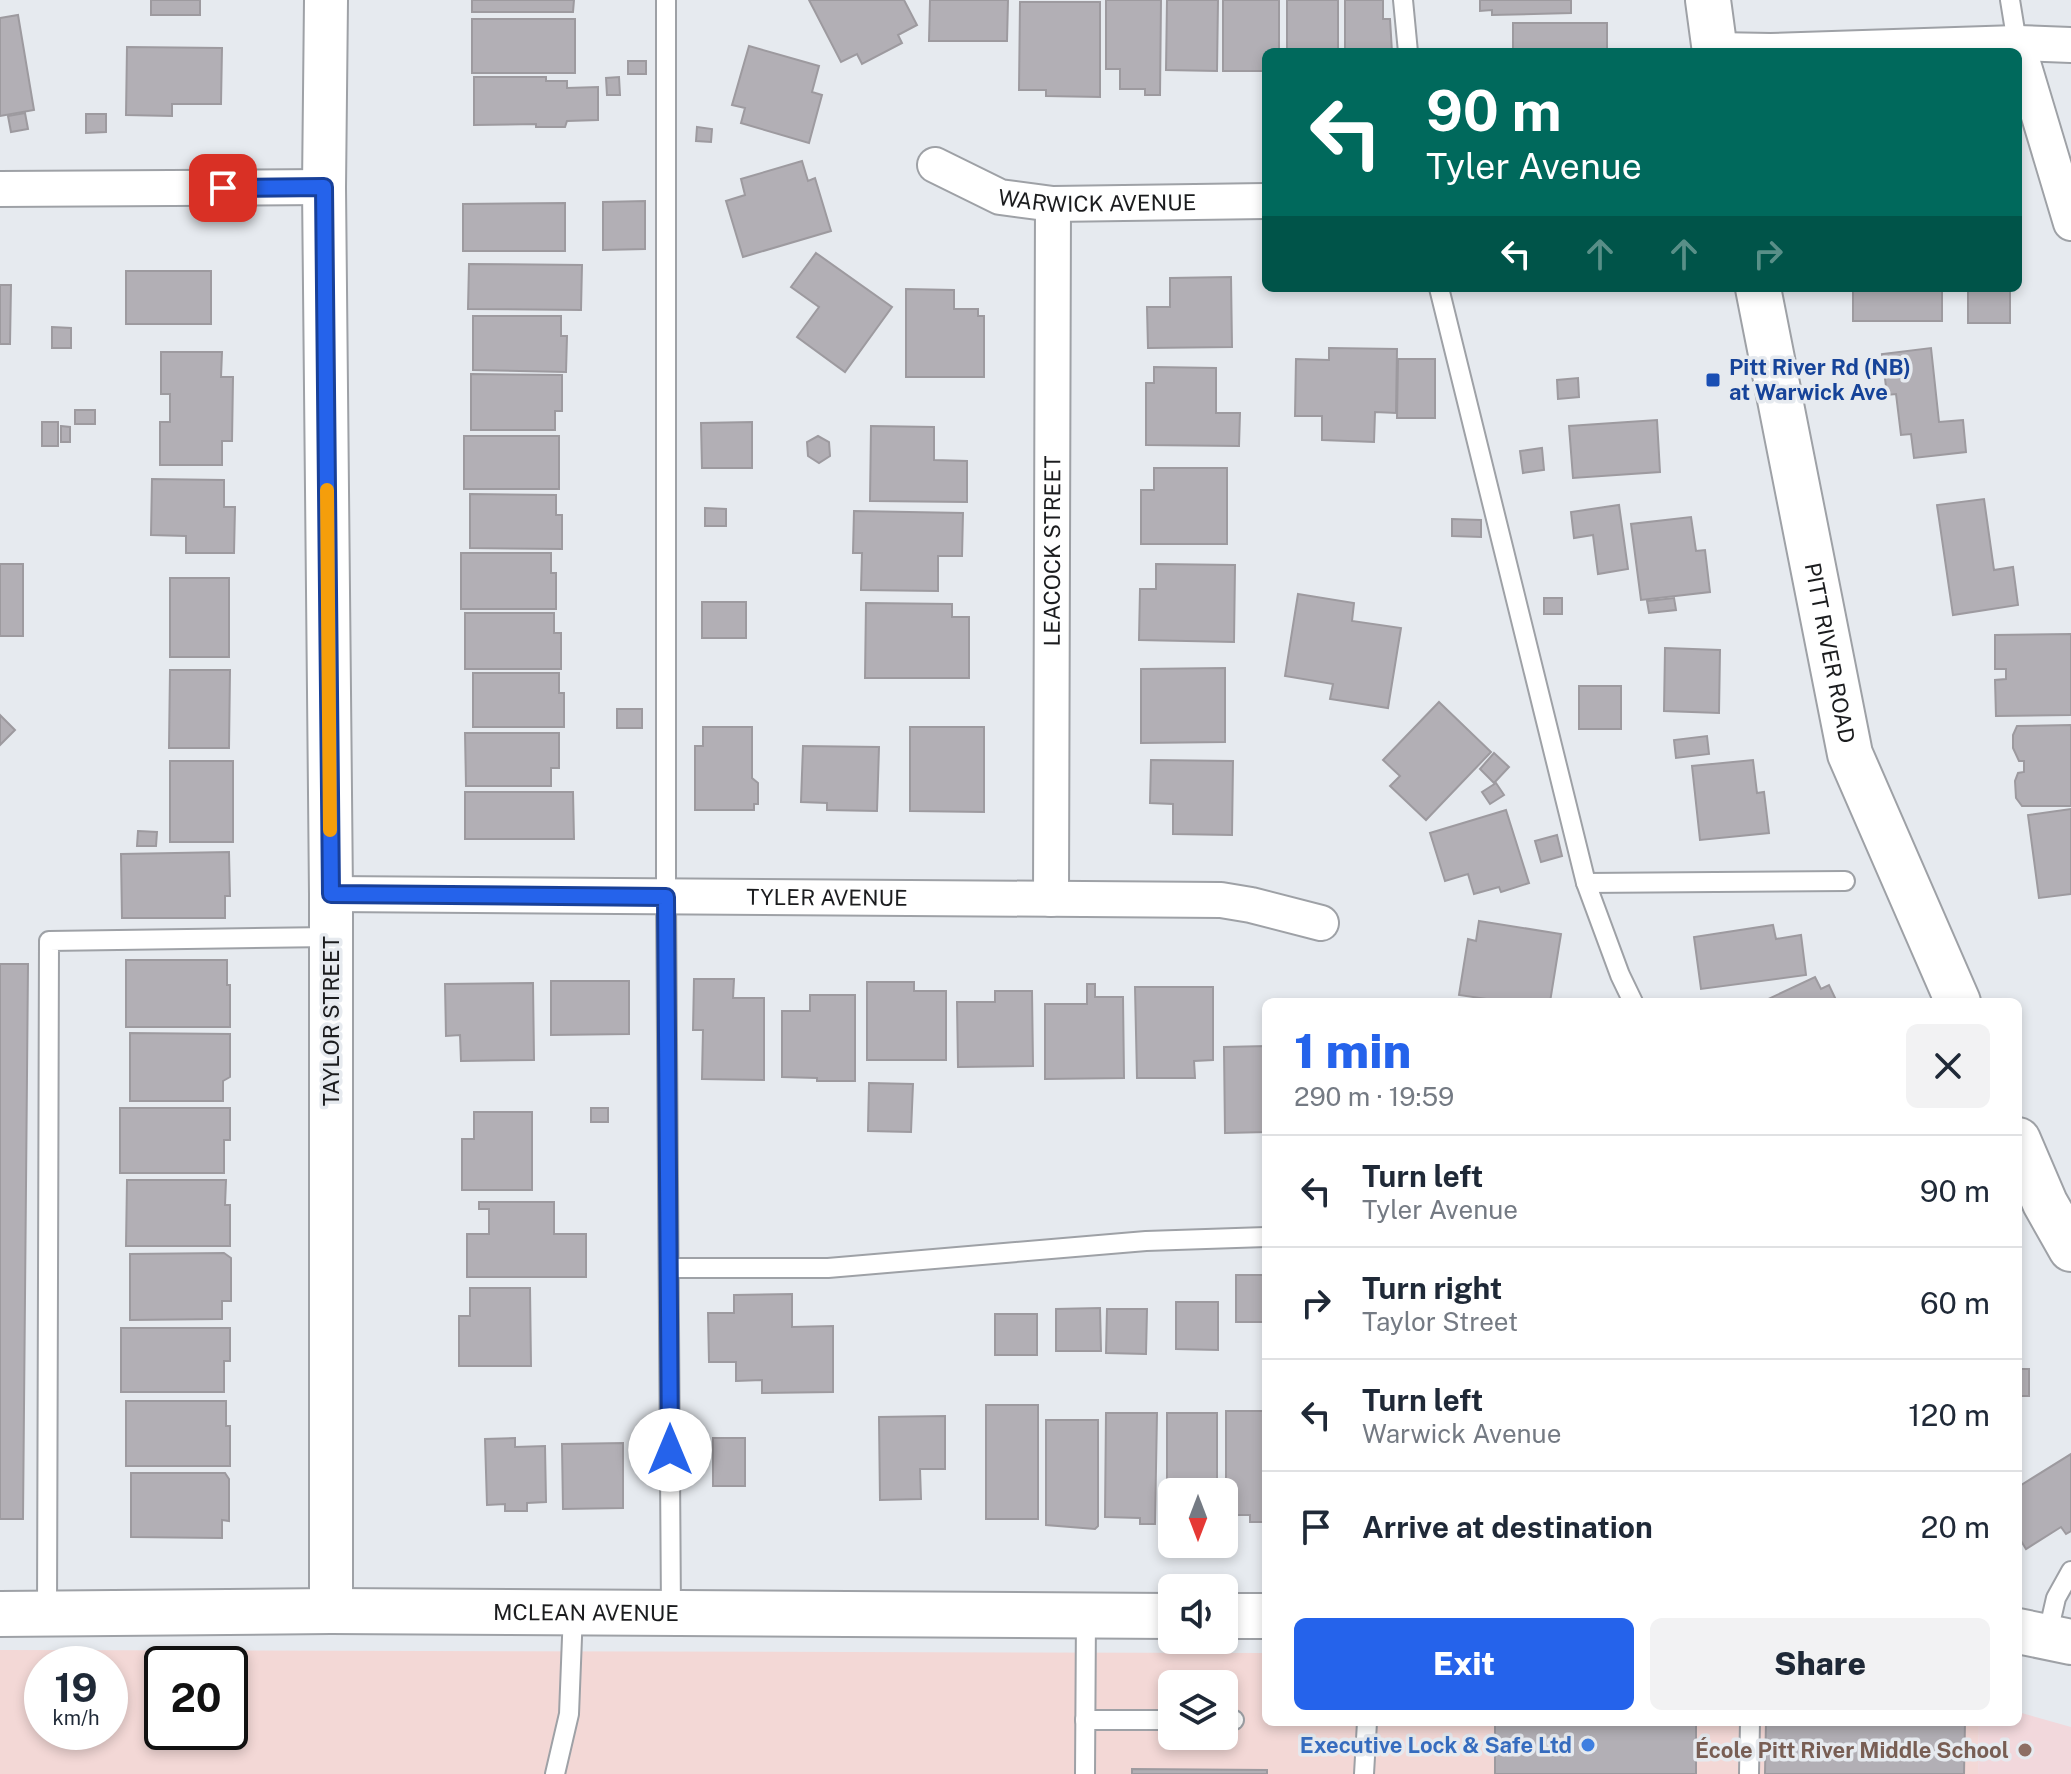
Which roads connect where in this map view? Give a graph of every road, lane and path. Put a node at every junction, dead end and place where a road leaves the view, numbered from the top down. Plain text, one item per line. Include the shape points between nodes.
1 (326, 0) edge
2 (666, 0) edge
3 (1403, 0) edge
4 (1708, 0) edge
5 (2010, 0) edge
6 (2017, 43) junction
7 (2071, 45) edge
8 (1408, 48) edge
9 (1715, 48) edge
10 (1863, 48) edge
11 (2019, 48) edge
12 (2022, 57) edge
13 (935, 165) dead end
14 (2065, 181) edge
15 (324, 187) junction
16 (0, 189) edge
17 (1262, 201) edge
18 (1053, 204) junction
19 (2071, 223) edge
20 (1440, 292) edge
21 (1759, 292) edge
22 (1845, 881) dead end
23 (1586, 883) junction
24 (331, 894) junction
25 (666, 897) junction
26 (1051, 899) junction
27 (1321, 923) dead end
28 (330, 937) junction
29 (1631, 998) edge
30 (1956, 998) edge
31 (2022, 1149) edge
32 (1262, 1237) edge
33 (2071, 1249) edge
34 (670, 1268) junction
35 (2071, 1571) edge
36 (331, 1611) junction
37 (573, 1612) junction
38 (47, 1613) junction
39 (671, 1613) junction
40 (0, 1614) edge
41 (1086, 1615) junction
42 (1158, 1616) edge
43 (1238, 1616) edge
44 (1262, 1616) edge
45 (2045, 1636) edge
46 (1085, 1720) junction
47 (1158, 1720) edge
48 (1367, 1726) edge
49 (1750, 1726) edge
50 (555, 1774) edge
51 (1085, 1774) edge
52 (1364, 1774) edge
53 (1749, 1774) edge

1 - 15 street, TAYLOR STREET
2 - 25 lane
3 - 8 lane
4 - 9 main road
5 - 6 lane
6 - 7 street
6 - 10 street
6 - 11 street
12 - 14 street
13 - 18 street, WARWICK AVENUE via 1000,197
14 - 19 street
15 - 16 street
15 - 24 street, TAYLOR STREET
17 - 18 street, WARWICK AVENUE
18 - 26 street, LEACOCK STREET
20 - 23 lane
21 - 30 main road, PITT RIVER ROAD via 1850,754
22 - 23 lane
23 - 29 lane
24 - 25 street, TYLER AVENUE
24 - 28 street, TAYLOR STREET
25 - 26 street, TYLER AVENUE
25 - 34 lane
26 - 27 street, TYLER AVENUE via 1221,900
28 - 36 street, TAYLOR STREET
28 - 38 lane via 49,941
31 - 33 main road
32 - 34 lane via 1146,1241 828,1268
34 - 39 lane
35 - 45 lane
36 - 37 main road, MCLEAN AVENUE
36 - 38 main road, MCLEAN AVENUE
37 - 39 main road, MCLEAN AVENUE
37 - 50 lane via 569,1714
38 - 40 main road, MCLEAN AVENUE
39 - 41 main road, MCLEAN AVENUE
41 - 42 main road, MCLEAN AVENUE
41 - 46 lane
43 - 44 main road
46 - 47 lane
46 - 51 lane
48 - 52 lane
49 - 53 lane

